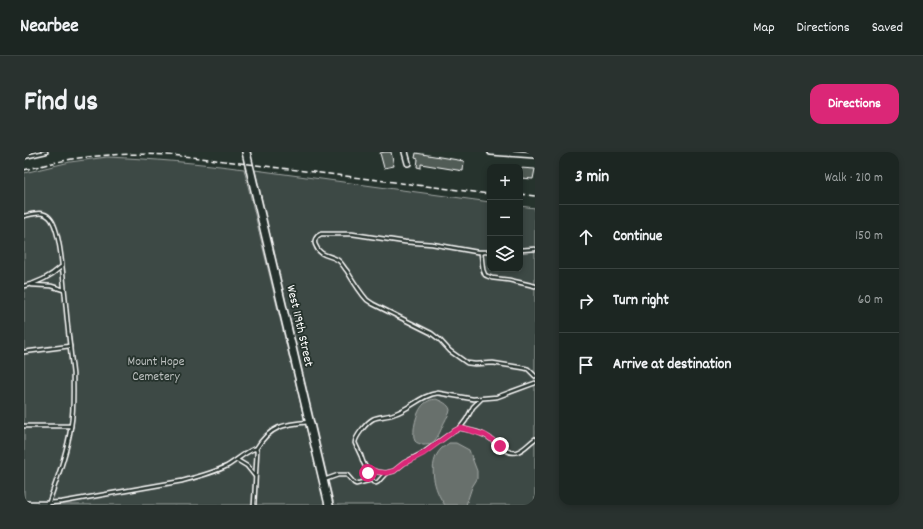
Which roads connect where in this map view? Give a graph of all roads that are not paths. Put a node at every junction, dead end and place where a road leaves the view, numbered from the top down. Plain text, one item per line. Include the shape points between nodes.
1 (46, 152) edge
2 (246, 152) edge
3 (405, 152) edge
4 (491, 152) edge
5 (535, 155) edge
6 (24, 157) edge
7 (408, 163) dead end
8 (24, 216) edge
9 (535, 249) edge
10 (523, 250) edge
11 (481, 252) junction
12 (487, 252) edge
13 (62, 266) junction
14 (30, 284) junction
15 (24, 286) edge
16 (535, 286) edge
17 (64, 290) junction
18 (70, 346) junction
19 (24, 352) edge
20 (535, 376) edge
21 (535, 383) edge
22 (481, 399) junction
23 (310, 422) junction
24 (24, 426) edge
25 (71, 426) junction
26 (460, 428) junction
27 (535, 439) edge
28 (256, 449) junction
29 (237, 460) junction
30 (365, 468) junction
31 (386, 473) junction
32 (256, 477) junction
33 (323, 480) junction
34 (371, 480) junction
35 (24, 503) edge
36 (48, 504) edge
37 (254, 505) edge
38 (329, 505) edge

1 - 6 lane
2 - 23 street, West 119th Street
3 - 7 street
4 - 5 street
8 - 13 lane via 42,213 50,218 55,226
9 - 10 lane
11 - 12 lane
11 - 16 lane via 483,270 487,276
11 - 20 lane via 352,234 325,233 318,235 315,240 320,252 340,261 367,300 436,337 462,360 471,364 493,363 524,368
13 - 14 lane via 48,277
13 - 17 lane
14 - 15 lane
14 - 17 lane
17 - 18 lane
18 - 19 lane
18 - 25 lane via 73,387
21 - 22 lane via 497,397
22 - 26 lane
22 - 30 lane via 438,393 422,398 392,415 373,419 355,441
23 - 28 lane via 283,425 272,430
23 - 33 street, West 119th Street
24 - 25 lane
25 - 36 lane
26 - 27 lane via 485,435 512,453 519,452
26 - 31 lane via 423,454
28 - 29 lane
28 - 32 lane
29 - 32 lane via 247,466
29 - 36 lane via 215,471 182,481
30 - 31 lane
30 - 34 lane
31 - 34 lane via 376,483
32 - 37 lane
33 - 34 lane via 342,475 346,475 356,484
33 - 38 street, West 119th Street
35 - 36 lane

